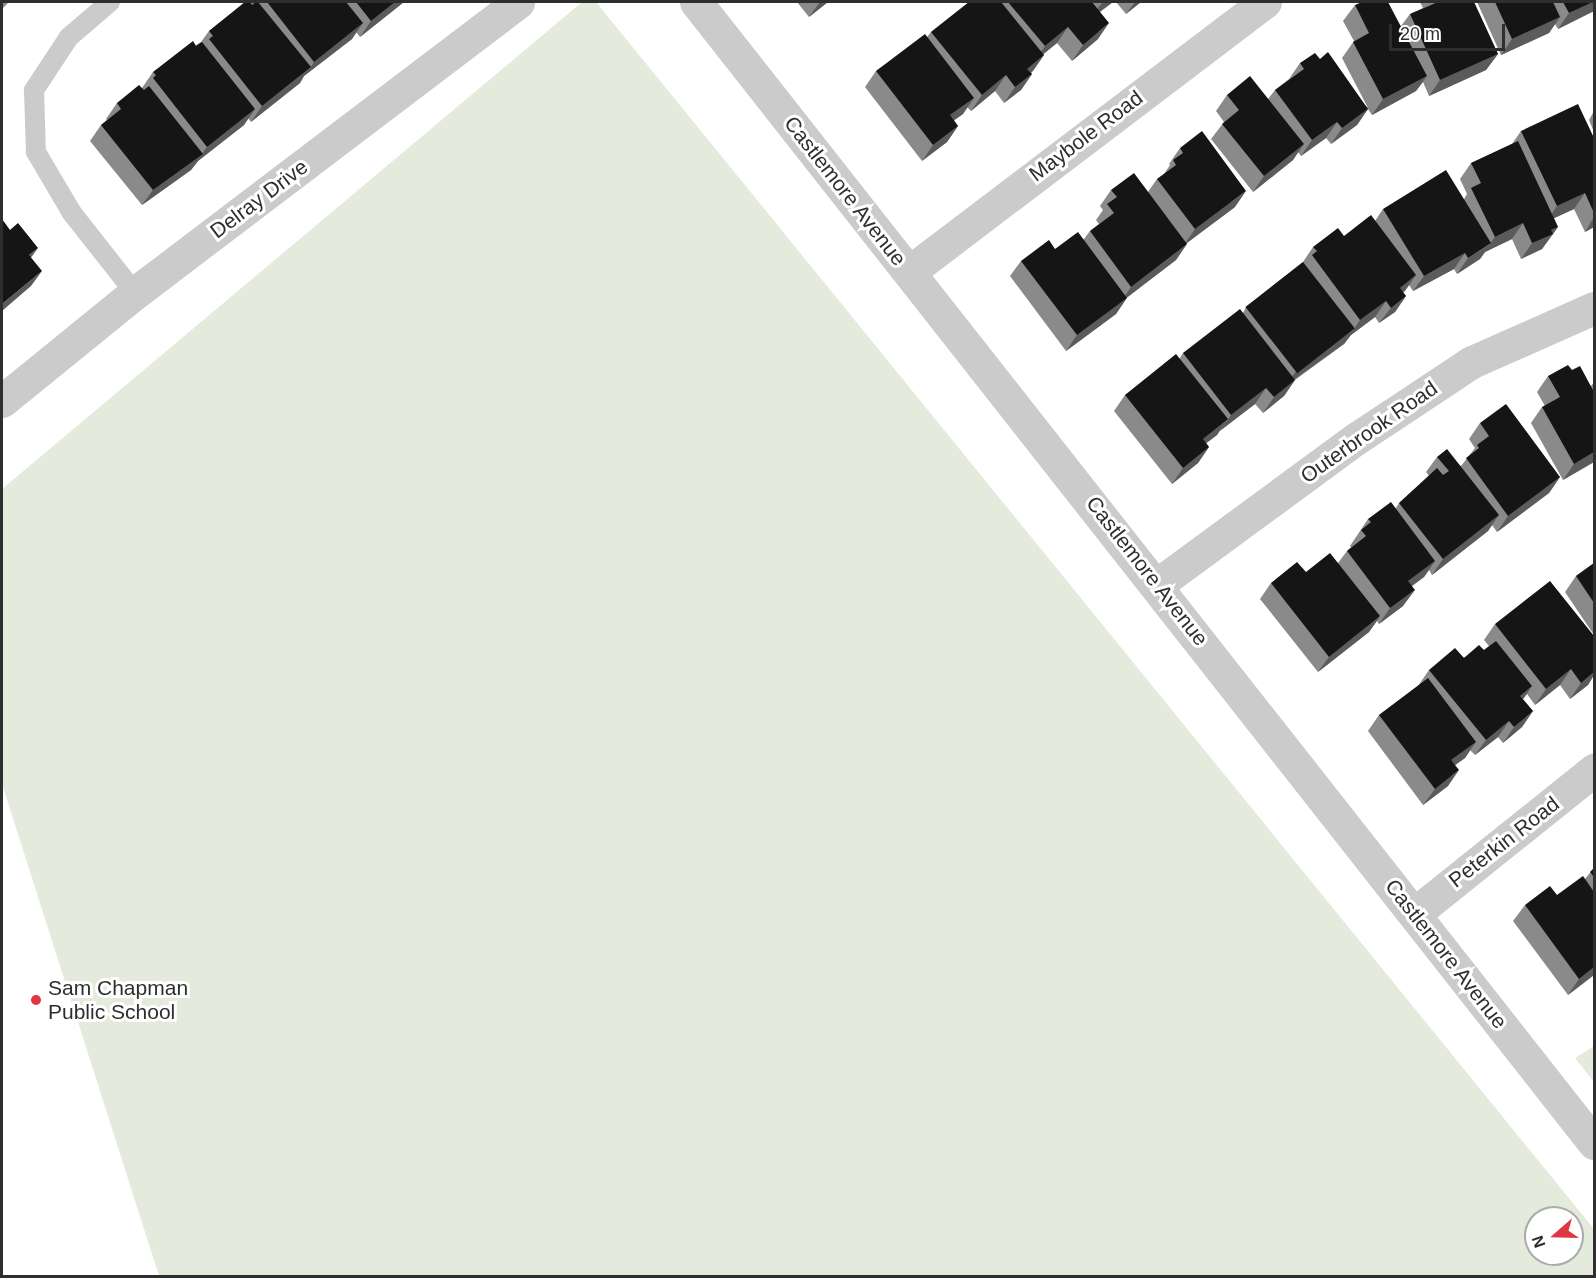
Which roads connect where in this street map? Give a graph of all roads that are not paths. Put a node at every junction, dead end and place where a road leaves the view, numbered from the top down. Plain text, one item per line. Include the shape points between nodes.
1 (110, 2) edge
2 (519, 2) edge
3 (696, 2) edge
4 (1265, 2) edge
5 (909, 272) junction
6 (135, 293) junction
7 (1594, 308) edge
8 (2, 401) edge
9 (1158, 584) junction
10 (1594, 770) edge
11 (1414, 914) junction
12 (1594, 1143) edge

1 - 6 lane via 69,37 34,90 36,153 72,213
2 - 6 street, Delray Drive
3 - 5 street, Castlemore Avenue
4 - 5 street, Maybole Road
5 - 9 street, Castlemore Avenue
6 - 8 street, Delray Drive
7 - 9 street, Outerbrook Road via 1472,362 1357,438
9 - 11 street, Castlemore Avenue
10 - 11 street, Peterkin Road
11 - 12 street, Castlemore Avenue

